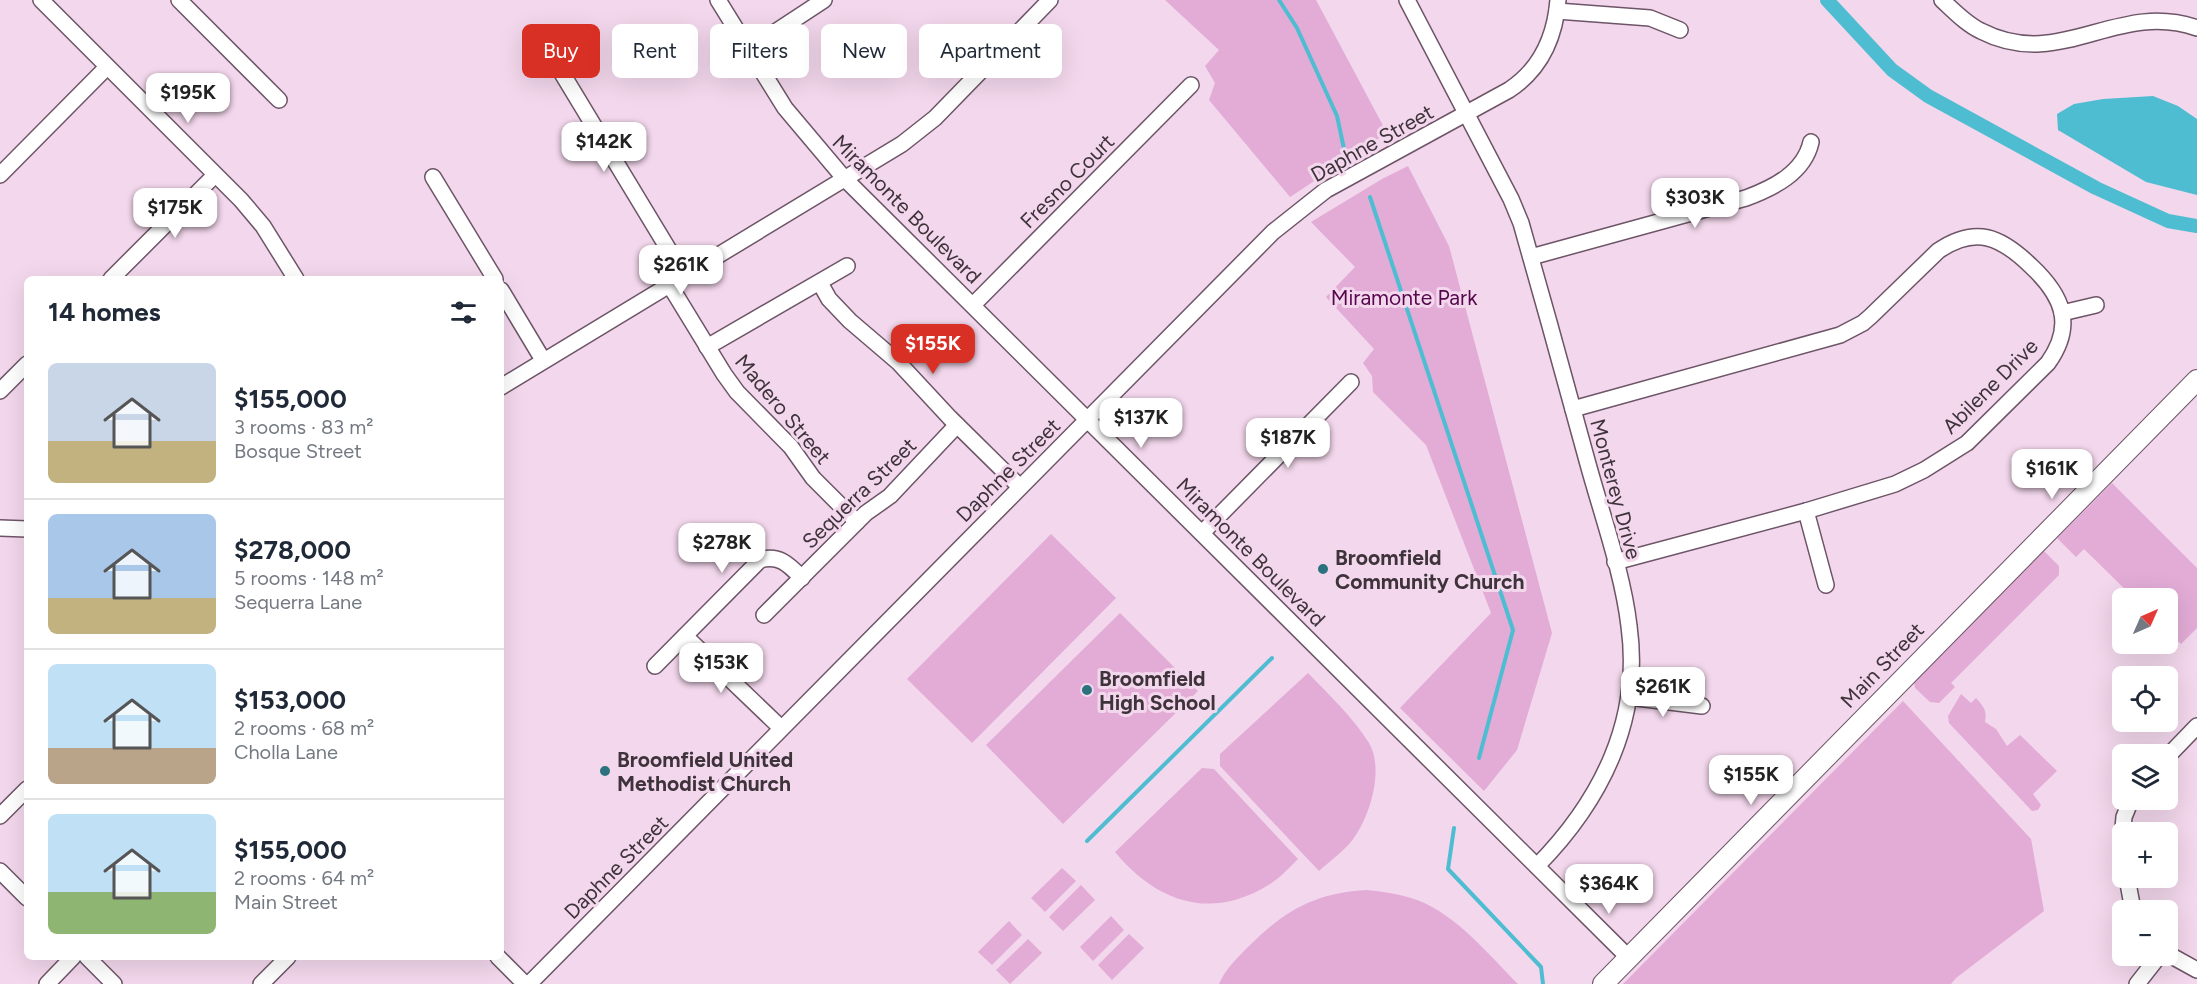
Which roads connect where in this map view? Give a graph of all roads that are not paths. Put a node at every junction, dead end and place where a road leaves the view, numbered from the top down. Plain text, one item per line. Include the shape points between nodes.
1 (41, 0) edge
2 (179, 0) edge
3 (718, 0) edge
4 (824, 0) edge
5 (1050, 0) edge
6 (1407, 0) edge
7 (1942, 0) edge
8 (1558, 6) edge
9 (732, 24) edge
10 (788, 24) edge
11 (2197, 28) edge
12 (1680, 30) dead end
13 (107, 66) junction
14 (565, 78) edge
15 (766, 78) edge
16 (1191, 85) dead end
17 (279, 100) dead end
18 (1467, 114) junction
19 (1811, 142) dead end
20 (215, 175) junction
21 (0, 176) edge
22 (433, 177) dead end
23 (844, 178) junction
24 (1531, 257) junction
25 (847, 266) dead end
26 (684, 275) junction
27 (114, 276) edge
28 (294, 276) edge
29 (493, 276) edge
30 (820, 283) junction
31 (669, 284) junction
32 (504, 295) edge
33 (973, 305) junction
34 (2096, 305) dead end
35 (2062, 313) junction
36 (707, 347) junction
37 (543, 360) junction
38 (24, 366) edge
39 (2197, 380) edge
40 (1351, 382) dead end
41 (504, 385) edge
42 (0, 391) edge
43 (1573, 409) junction
44 (1088, 420) junction
45 (957, 425) junction
46 (1020, 487) junction
47 (1806, 511) junction
48 (857, 522) junction
49 (0, 528) edge
50 (24, 529) edge
51 (1202, 533) junction
52 (1614, 562) junction
53 (801, 578) junction
54 (1826, 585) dead end
55 (764, 615) dead end
56 (685, 636) junction
57 (655, 666) dead end
58 (1629, 697) junction
59 (1702, 706) dead end
60 (2197, 726) edge
61 (782, 728) junction
62 (2178, 746) edge
63 (24, 792) edge
64 (0, 816) edge
65 (1537, 866) junction
66 (0, 871) edge
67 (24, 895) edge
68 (1629, 958) junction
69 (70, 960) edge
70 (90, 960) edge
71 (285, 960) edge
72 (501, 960) edge
73 (2178, 960) edge
74 (2151, 966) edge
75 (2197, 970) edge
76 (47, 984) edge
77 (114, 984) edge
78 (261, 984) edge
79 (527, 984) edge
80 (1603, 984) edge
81 (2137, 984) edge

1 - 13 street
2 - 17 street
3 - 9 street, Miramonte Boulevard
4 - 10 street
5 - 23 street via 934,118 902,144
6 - 18 street, Monterey Drive
7 - 11 street via 1982,32 2020,43 2056,40 2135,16 2172,19
8 - 12 street via 1650,18
8 - 18 street, Daphne Street via 1551,38 1534,68 1518,84
13 - 20 street
13 - 21 street
14 - 26 street
15 - 23 street, Miramonte Boulevard via 785,108
16 - 33 street, Fresno Court
18 - 24 street, Monterey Drive via 1511,199
18 - 44 street, Daphne Street via 1351,175 1295,213
19 - 24 street via 1806,158 1784,180 1767,190
20 - 27 street
20 - 28 street via 259,221
22 - 29 street
23 - 26 street
23 - 33 street, Miramonte Boulevard
24 - 43 street, Monterey Drive
25 - 30 street
26 - 31 street
30 - 36 street
30 - 45 street via 850,321 898,362
31 - 36 street, Madero Street
31 - 37 street
32 - 37 street
33 - 44 street, Miramonte Boulevard
34 - 35 street
35 - 43 street, Abilene Drive via 2053,288 2009,246 1979,236 1962,238 1938,251 1863,323 1840,335
35 - 47 street, Abilene Drive via 2060,343 2048,363 1967,443 1895,484
36 - 48 street, Madero Street via 737,392
37 - 41 street
38 - 42 street
39 - 68 main road, Main Street
40 - 51 street
43 - 52 street, Monterey Drive
44 - 46 street, Daphne Street
44 - 51 street, Miramonte Boulevard
45 - 46 street
45 - 48 street, Sequerra Street via 890,496
46 - 61 street, Daphne Street
47 - 52 street, Abilene Drive
47 - 54 street
48 - 53 street, Sequerra Street
49 - 50 street
51 - 65 street, Miramonte Boulevard
52 - 58 street, Monterey Drive via 1632,651
53 - 55 street, Sequerra Street
53 - 56 street via 784,561 768,557 760,560
56 - 57 street
56 - 61 street
58 - 59 street
58 - 65 street, Monterey Drive via 1616,752 1601,783 1570,829
60 - 62 street
61 - 79 street, Daphne Street
63 - 64 street
65 - 68 street, Miramonte Boulevard
66 - 67 street
68 - 80 main road, Main Street
69 - 76 street
70 - 77 street
71 - 78 street
72 - 79 street
73 - 75 street
74 - 81 street

